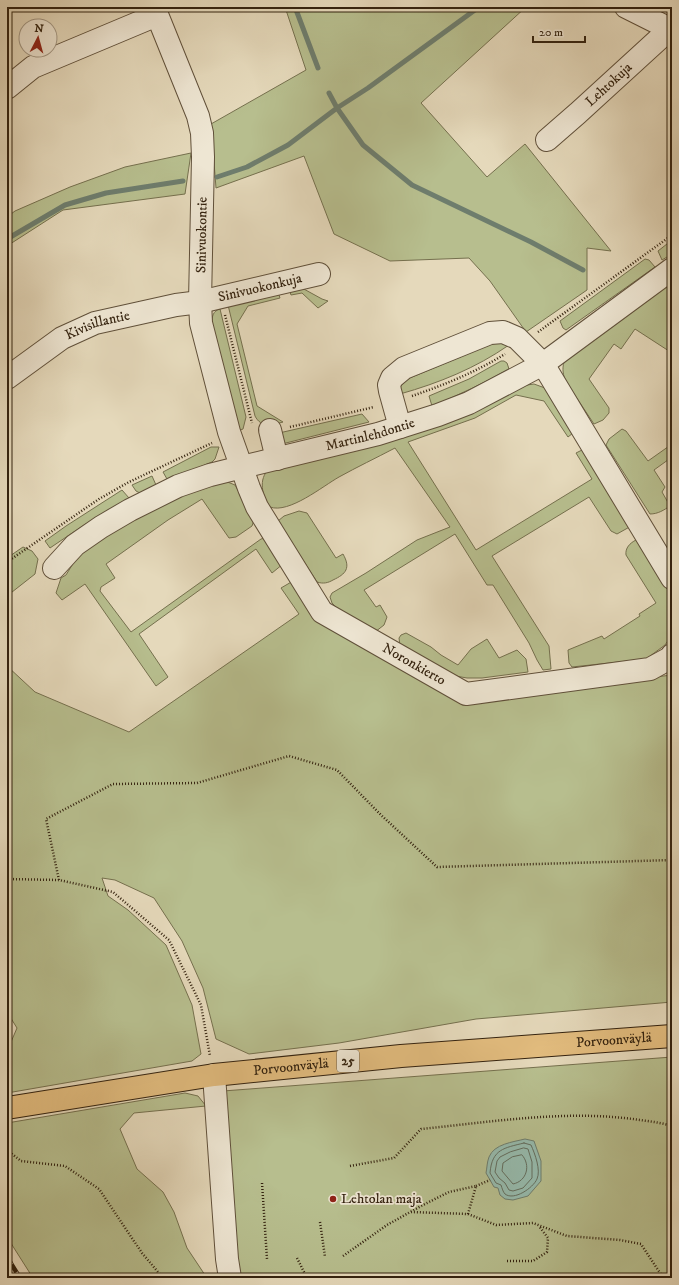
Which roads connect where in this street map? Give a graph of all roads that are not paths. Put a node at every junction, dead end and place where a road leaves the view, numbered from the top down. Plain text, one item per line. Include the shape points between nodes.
1 (626, 7) edge
2 (155, 11) edge
3 (671, 28) edge
4 (7, 88) edge
5 (547, 140) dead end
6 (672, 269) edge
7 (319, 274) dead end
8 (210, 299) junction
9 (543, 364) junction
10 (7, 378) edge
11 (400, 427) junction
12 (270, 430) road end
13 (277, 459) junction
14 (242, 467) junction
15 (54, 568) dead end
16 (672, 578) edge
17 (672, 655) edge
18 (672, 1036) edge
19 (214, 1075) junction
20 (17, 1106) edge
21 (230, 1278) edge

1 - 3 street
2 - 4 street via 33,67
2 - 8 street, Sinivuokontie via 198,116 202,133
3 - 5 street, Lehtokuja
6 - 9 street, Martinlehdontie
7 - 8 street, Sinivuokonkuja
8 - 10 street, Kivisillantie via 95,323 62,338
8 - 14 street, Sinivuokontie via 201,323 230,438
9 - 11 street, Martinlehdontie via 468,403 438,416
9 - 11 street via 518,338 504,332 490,333 404,368 392,378 389,385
9 - 16 street
11 - 13 street, Martinlehdontie
12 - 13 street
13 - 14 street, Martinlehdontie
14 - 15 street, Martinlehdontie via 178,486 130,510 75,545
14 - 17 street, Noronkierto via 257,507 322,612 466,694 650,669
18 - 19 highway, Porvoonväylä / 25 via 401,1056
19 - 20 highway, Porvoonväylä / 25
19 - 21 street

